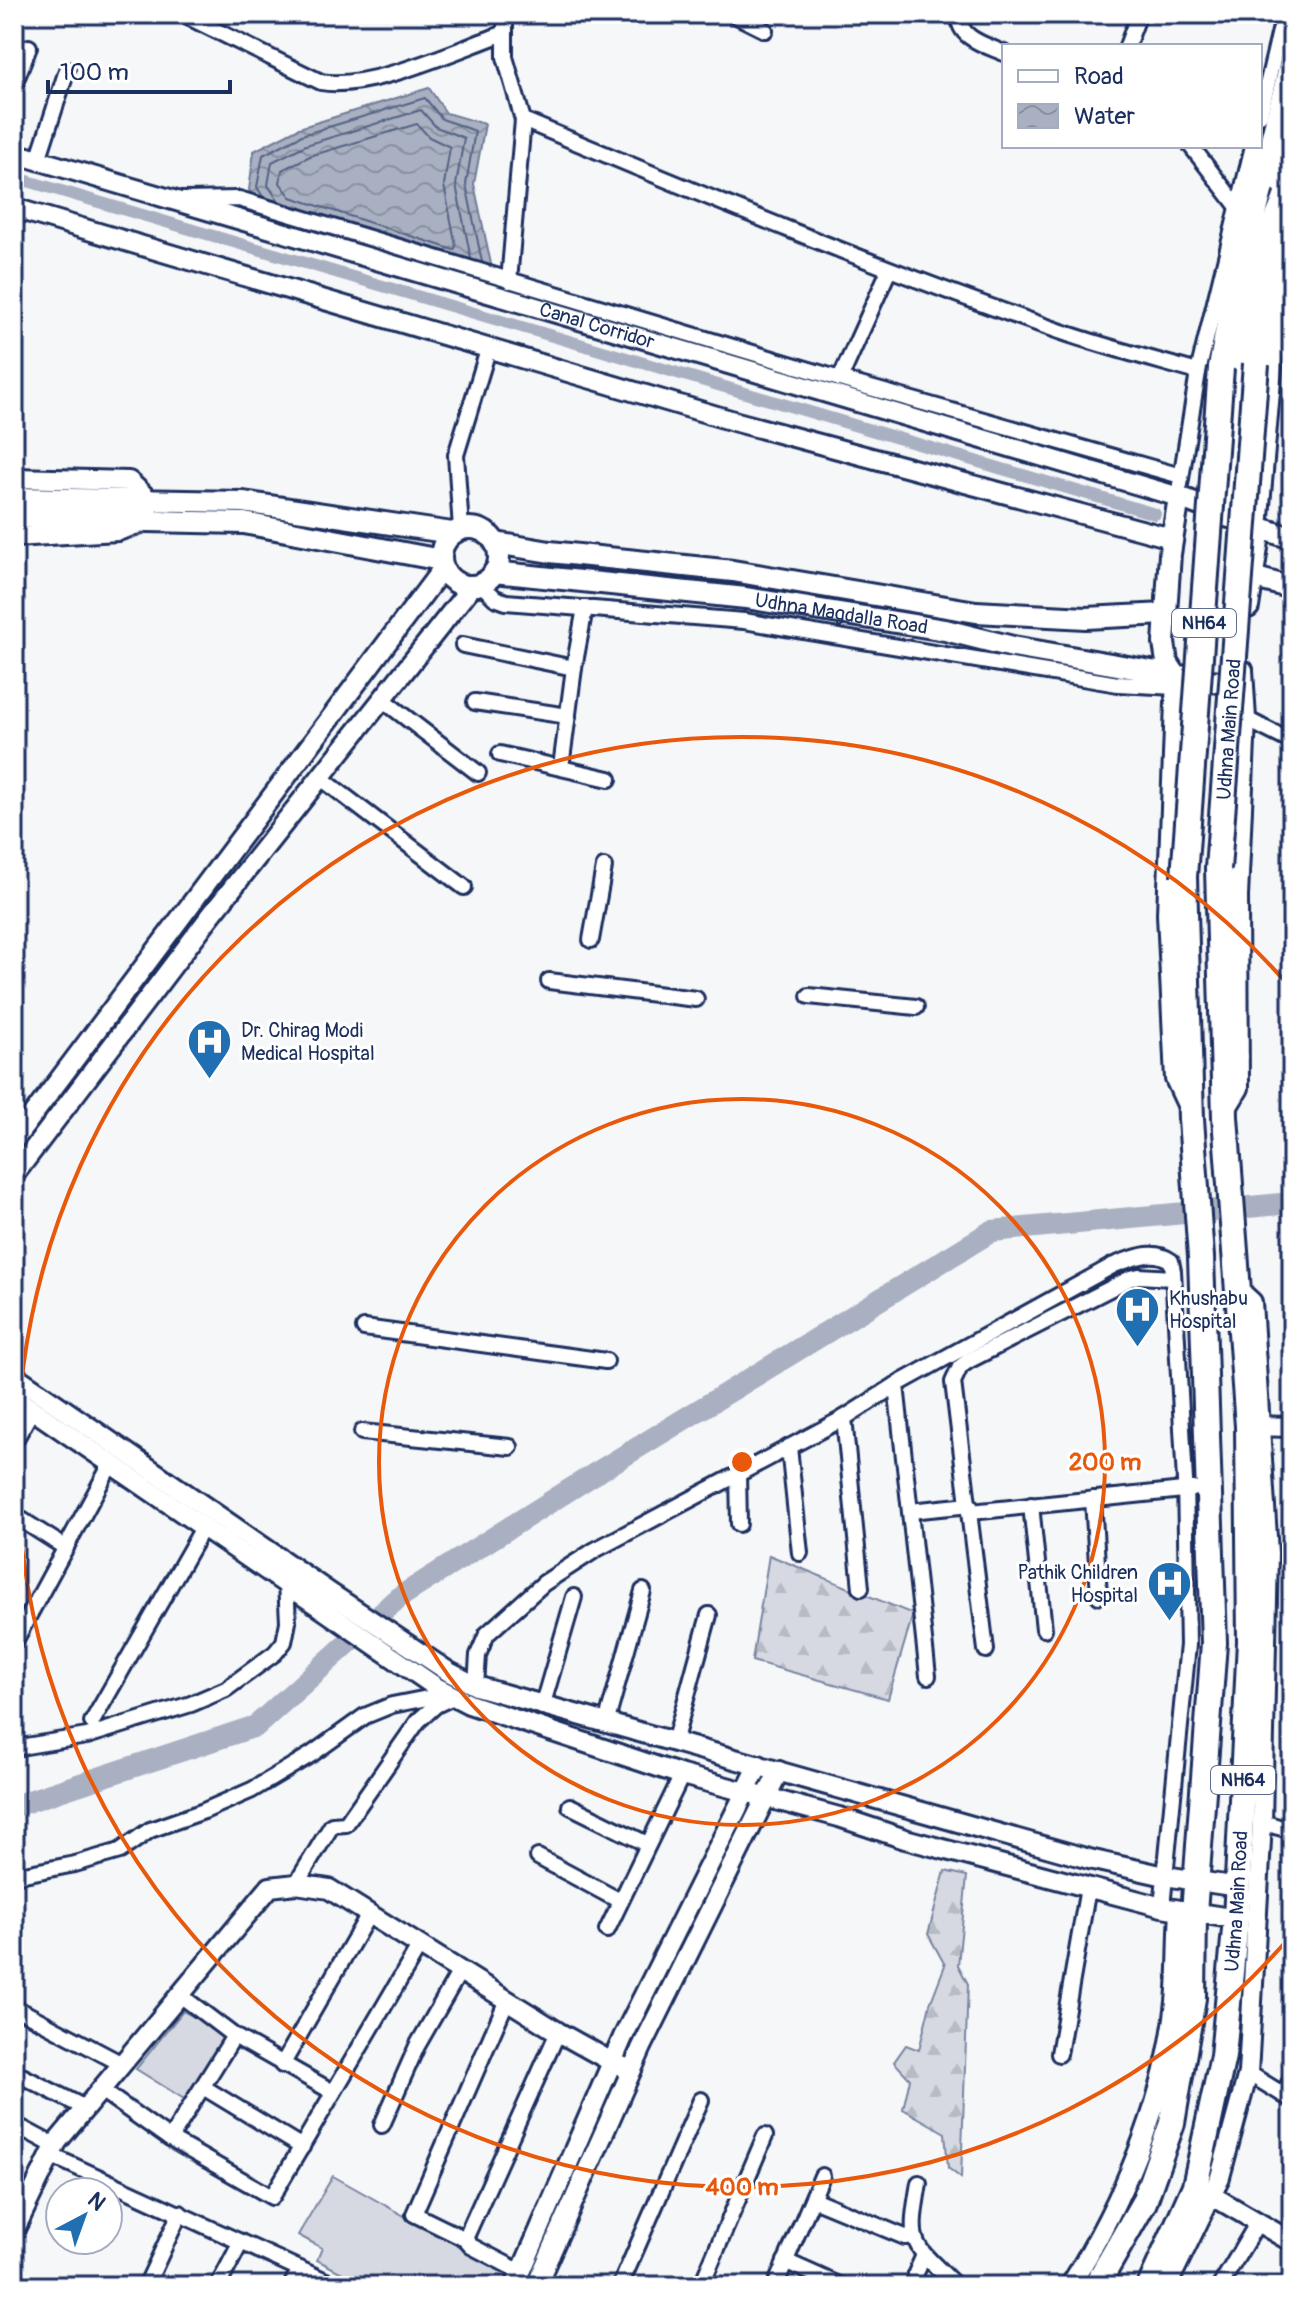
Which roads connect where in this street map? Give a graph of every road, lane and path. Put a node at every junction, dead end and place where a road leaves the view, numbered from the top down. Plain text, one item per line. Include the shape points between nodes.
1 (182, 14) edge
2 (505, 14) edge
3 (733, 14) edge
4 (959, 14) edge
5 (1139, 14) edge
6 (1284, 14) edge
7 (765, 30) dead end
8 (505, 33) junction
9 (1128, 44) edge
10 (29, 47) dead end
11 (1002, 52) edge
12 (1292, 65) edge
13 (67, 70) dead end
14 (14, 85) edge
15 (1262, 107) edge
16 (1292, 117) edge
17 (523, 120) junction
18 (1193, 148) edge
19 (1253, 148) edge
20 (14, 153) edge
21 (38, 160) junction
22 (1292, 165) edge
23 (178, 201) junction
24 (1292, 202) edge
25 (1238, 207) junction
26 (14, 208) edge
27 (1268, 236) junction
28 (1292, 264) edge
29 (889, 270) junction
30 (509, 281) junction
31 (1285, 337) edge
32 (488, 350) junction
33 (1210, 370) junction
34 (840, 379) junction
35 (1181, 476) junction
36 (14, 478) edge
37 (1179, 497) junction
38 (14, 498) edge
39 (148, 499) junction
40 (109, 508) junction
41 (14, 517) edge
42 (1229, 517) junction
43 (147, 521) junction
44 (1260, 528) junction
45 (456, 531) junction
46 (14, 537) edge
47 (1171, 538) junction
48 (1292, 538) edge
49 (496, 543) junction
50 (442, 564) junction
51 (1252, 577) junction
52 (482, 581) junction
53 (1292, 588) edge
54 (585, 608) junction
55 (1165, 614) junction
56 (463, 645) dead end
57 (574, 668) junction
58 (1243, 670) junction
59 (1179, 680) junction
60 (383, 700) junction
61 (475, 702) dead end
62 (568, 716) junction
63 (1246, 719) junction
64 (1292, 742) edge
65 (500, 754) dead end
66 (561, 767) junction
67 (478, 773) dead end
68 (321, 778) junction
69 (609, 779) dead end
70 (604, 867) dead end
71 (464, 887) dead end
72 (591, 940) dead end
73 (549, 981) dead end
74 (809, 996) dead end
75 (696, 999) dead end
76 (916, 1007) dead end
77 (1225, 1114) junction
78 (1191, 1116) junction
79 (14, 1140) edge
80 (14, 1175) edge
81 (1173, 1278) junction
82 (364, 1328) dead end
83 (606, 1361) dead end
84 (14, 1375) edge
85 (896, 1385) junction
86 (14, 1397) edge
87 (32, 1410) junction
88 (844, 1418) junction
89 (1255, 1426) junction
90 (1292, 1427) edge
91 (362, 1432) dead end
92 (14, 1442) edge
93 (510, 1447) dead end
94 (789, 1447) junction
95 (112, 1462) junction
96 (738, 1473) junction
97 (1197, 1489) junction
98 (1093, 1499) junction
99 (1031, 1505) junction
100 (970, 1508) junction
101 (910, 1511) junction
102 (14, 1515) edge
103 (739, 1524) dead end
104 (204, 1526) junction
105 (66, 1548) junction
106 (800, 1553) dead end
107 (286, 1583) junction
108 (861, 1588) dead end
109 (643, 1591) dead end
110 (1099, 1596) dead end
111 (574, 1597) dead end
112 (325, 1600) junction
113 (14, 1610) edge
114 (709, 1615) dead end
115 (28, 1618) junction
116 (1044, 1629) dead end
117 (14, 1643) edge
118 (986, 1650) dead end
119 (928, 1676) dead end
120 (476, 1686) junction
121 (446, 1693) junction
122 (542, 1707) junction
123 (92, 1722) dead end
124 (606, 1724) junction
125 (674, 1743) junction
126 (14, 1748) edge
127 (759, 1765) junction
128 (779, 1771) junction
129 (682, 1775) junction
130 (747, 1794) junction
131 (766, 1799) junction
132 (570, 1806) dead end
133 (1262, 1822) junction
134 (1292, 1831) edge
135 (647, 1844) junction
136 (538, 1857) dead end
137 (14, 1876) edge
138 (1165, 1876) junction
139 (1197, 1882) junction
140 (296, 1884) junction
141 (1238, 1887) junction
142 (1088, 1888) junction
143 (620, 1901) junction
144 (1179, 1910) junction
145 (369, 1914) junction
146 (1236, 1919) junction
147 (607, 1930) dead end
148 (420, 1945) junction
149 (460, 1971) junction
150 (180, 1995) junction
151 (507, 2000) junction
152 (14, 2007) edge
153 (558, 2032) junction
154 (234, 2036) junction
155 (1059, 2054) dead end
156 (612, 2062) junction
157 (122, 2064) junction
158 (282, 2065) junction
159 (631, 2070) junction
160 (14, 2072) edge
161 (1248, 2073) junction
162 (1292, 2078) edge
163 (203, 2087) junction
164 (101, 2090) junction
165 (333, 2092) junction
166 (1288, 2098) edge
167 (701, 2100) dead end
168 (85, 2108) junction
169 (14, 2124) edge
170 (382, 2125) dead end
171 (765, 2136) dead end
172 (170, 2139) junction
173 (302, 2147) junction
174 (52, 2151) junction
175 (822, 2176) dead end
176 (919, 2183) dead end
177 (1203, 2191) junction
178 (813, 2199) junction
179 (180, 2213) junction
180 (1258, 2222) junction
181 (14, 2231) edge
182 (912, 2236) junction
183 (465, 2239) junction
184 (241, 2242) junction
185 (1292, 2242) edge
186 (924, 2255) junction
187 (785, 2261) junction
188 (300, 2269) junction
189 (518, 2279) edge
190 (146, 2286) edge
191 (218, 2286) edge
192 (291, 2286) edge
193 (337, 2286) edge
194 (536, 2286) edge
195 (620, 2286) edge
196 (701, 2286) edge
197 (775, 2286) edge
198 (841, 2286) edge
199 (915, 2286) edge
200 (956, 2286) edge
201 (1070, 2286) edge
202 (1096, 2286) edge
203 (1150, 2286) edge
204 (1167, 2286) edge
205 (1220, 2286) edge

1 - 8 street via 337,85 366,81
2 - 8 street
3 - 7 street
4 - 11 street via 958,22 973,40
5 - 9 street
6 - 15 street
8 - 17 street via 505,57
10 - 14 street
12 - 33 highway, NH64
13 - 21 street
16 - 27 main road via 1272,194
17 - 29 street
17 - 30 street
18 - 25 street
19 - 25 street
20 - 21 street, Canal Corridor
21 - 23 street, Canal Corridor
22 - 27 main road
23 - 30 street via 239,199
23 - 37 street, Canal Corridor
24 - 77 highway, Udhna Main Road / NH64, bridge via 1256,364 1218,869
25 - 33 street
26 - 32 street
27 - 42 main road via 1243,342
28 - 31 street
29 - 33 street via 1062,332
29 - 34 street
30 - 34 street
31 - 44 street
32 - 45 street via 456,455
32 - 47 street
33 - 35 street
33 - 78 highway, NH64, bridge via 1204,634 1184,877
34 - 35 street
35 - 37 street
36 - 39 street via 129,481
37 - 42 main road
37 - 47 main road
38 - 40 main road
39 - 40 main road
39 - 43 street
39 - 45 main road via 243,502
40 - 41 main road
40 - 43 main road, Udhna Magdalla Road
42 - 44 main road
43 - 46 street via 118,531
43 - 50 main road, Udhna Magdalla Road via 244,523
44 - 48 main road
44 - 51 main road
45 - 49 main road via 481,530
45 - 50 main road via 441,550
47 - 55 main road
49 - 52 main road via 498,563
49 - 55 main road via 733,571 976,612 1086,618
50 - 52 main road, Udhna Magdalla Road via 455,582
50 - 79 street
51 - 53 main road
51 - 58 main road
52 - 54 street via 495,598 506,602
52 - 59 main road, Udhna Magdalla Road via 746,598 945,630
52 - 60 street
54 - 57 street
54 - 59 street via 744,621 1118,684
55 - 59 main road via 1164,653
56 - 57 street
57 - 62 street
58 - 59 main road, Udhna Magdalla Road via 1222,682
58 - 63 street
59 - 78 street via 1167,914 1175,1079
60 - 67 street
60 - 68 street
61 - 62 street
62 - 66 street
63 - 64 street
63 - 77 street via 1238,897 1239,1088
65 - 66 street
66 - 69 street
68 - 71 street
68 - 80 street
70 - 72 street
73 - 75 street
74 - 76 street
77 - 89 highway, Udhna Main Road / NH64
78 - 97 highway, NH64 via 1201,1257
81 - 85 street via 1171,1261 1162,1255 1114,1265
81 - 97 street
81 - 100 street via 1131,1278 960,1367 953,1382
82 - 83 street
84 - 112 street
85 - 88 street
85 - 101 street
86 - 87 street
87 - 92 street
87 - 95 street
88 - 94 street
88 - 108 street
89 - 90 street
89 - 133 street via 1268,1553
89 - 141 highway, Udhna Main Road / NH64
91 - 93 street
94 - 96 street
94 - 106 street
95 - 104 street
95 - 105 street
96 - 103 street
96 - 120 street via 544,1583 487,1634 478,1655
97 - 98 street
97 - 138 street
97 - 139 highway, NH64 via 1214,1643
98 - 99 street
98 - 110 street
99 - 100 street
99 - 116 street
100 - 101 street
100 - 118 street
101 - 119 street
102 - 105 street
104 - 107 street
104 - 123 street
105 - 115 street
107 - 112 street
107 - 126 street via 284,1642 226,1689 87,1736
109 - 124 street
111 - 122 street
112 - 120 street
112 - 121 street
113 - 115 street
114 - 125 street
115 - 117 street
120 - 122 street
121 - 129 street
121 - 137 street via 365,1716 252,1790 150,1830 120,1851
121 - 140 street via 418,1721 346,1824 332,1825
122 - 124 street
124 - 125 street
125 - 127 street
127 - 128 street
127 - 130 street
128 - 131 street
128 - 138 street
129 - 130 street
129 - 135 street
130 - 131 street
130 - 156 street
131 - 142 street
131 - 159 street
132 - 135 street
133 - 134 street
133 - 161 street
135 - 143 street
136 - 143 street
138 - 139 street
138 - 144 street
139 - 141 street
139 - 144 highway, NH64
140 - 145 street via 329,1889
140 - 150 street via 270,1887
141 - 146 highway, Udhna Main Road / NH64
142 - 144 street
142 - 155 street
143 - 147 street
144 - 146 street
144 - 201 street via 1176,2003 1163,2071 1124,2188
144 - 202 highway, NH64 via 1193,1998 1172,2123 1144,2202
145 - 148 street
145 - 158 street
146 - 177 highway, Udhna Main Road / NH64
148 - 149 street
148 - 165 street
149 - 151 street
149 - 170 street via 417,2046
150 - 154 street
150 - 157 street
151 - 153 street
151 - 183 street via 414,2214
152 - 157 street
153 - 156 street
153 - 183 street
154 - 158 street
154 - 163 street
156 - 159 street
156 - 189 street
157 - 164 street
158 - 165 street
159 - 194 street
160 - 168 street
161 - 166 street
161 - 177 street via 1220,2177
162 - 166 street
163 - 172 street
163 - 173 street
164 - 168 street
164 - 172 street
165 - 173 street
167 - 195 street
168 - 174 street
169 - 174 street
171 - 196 street
172 - 173 street via 272,2197
174 - 179 street
174 - 181 street
175 - 178 street
176 - 182 street
177 - 180 street
177 - 203 highway, Udhna Main Road / NH64
177 - 204 street
178 - 182 street
178 - 187 street
179 - 184 street
179 - 190 street
180 - 185 street
180 - 205 street
182 - 186 street
183 - 189 street
184 - 188 street
184 - 191 street
186 - 199 street
186 - 200 street
187 - 197 street
187 - 198 street
188 - 192 street
188 - 193 street

